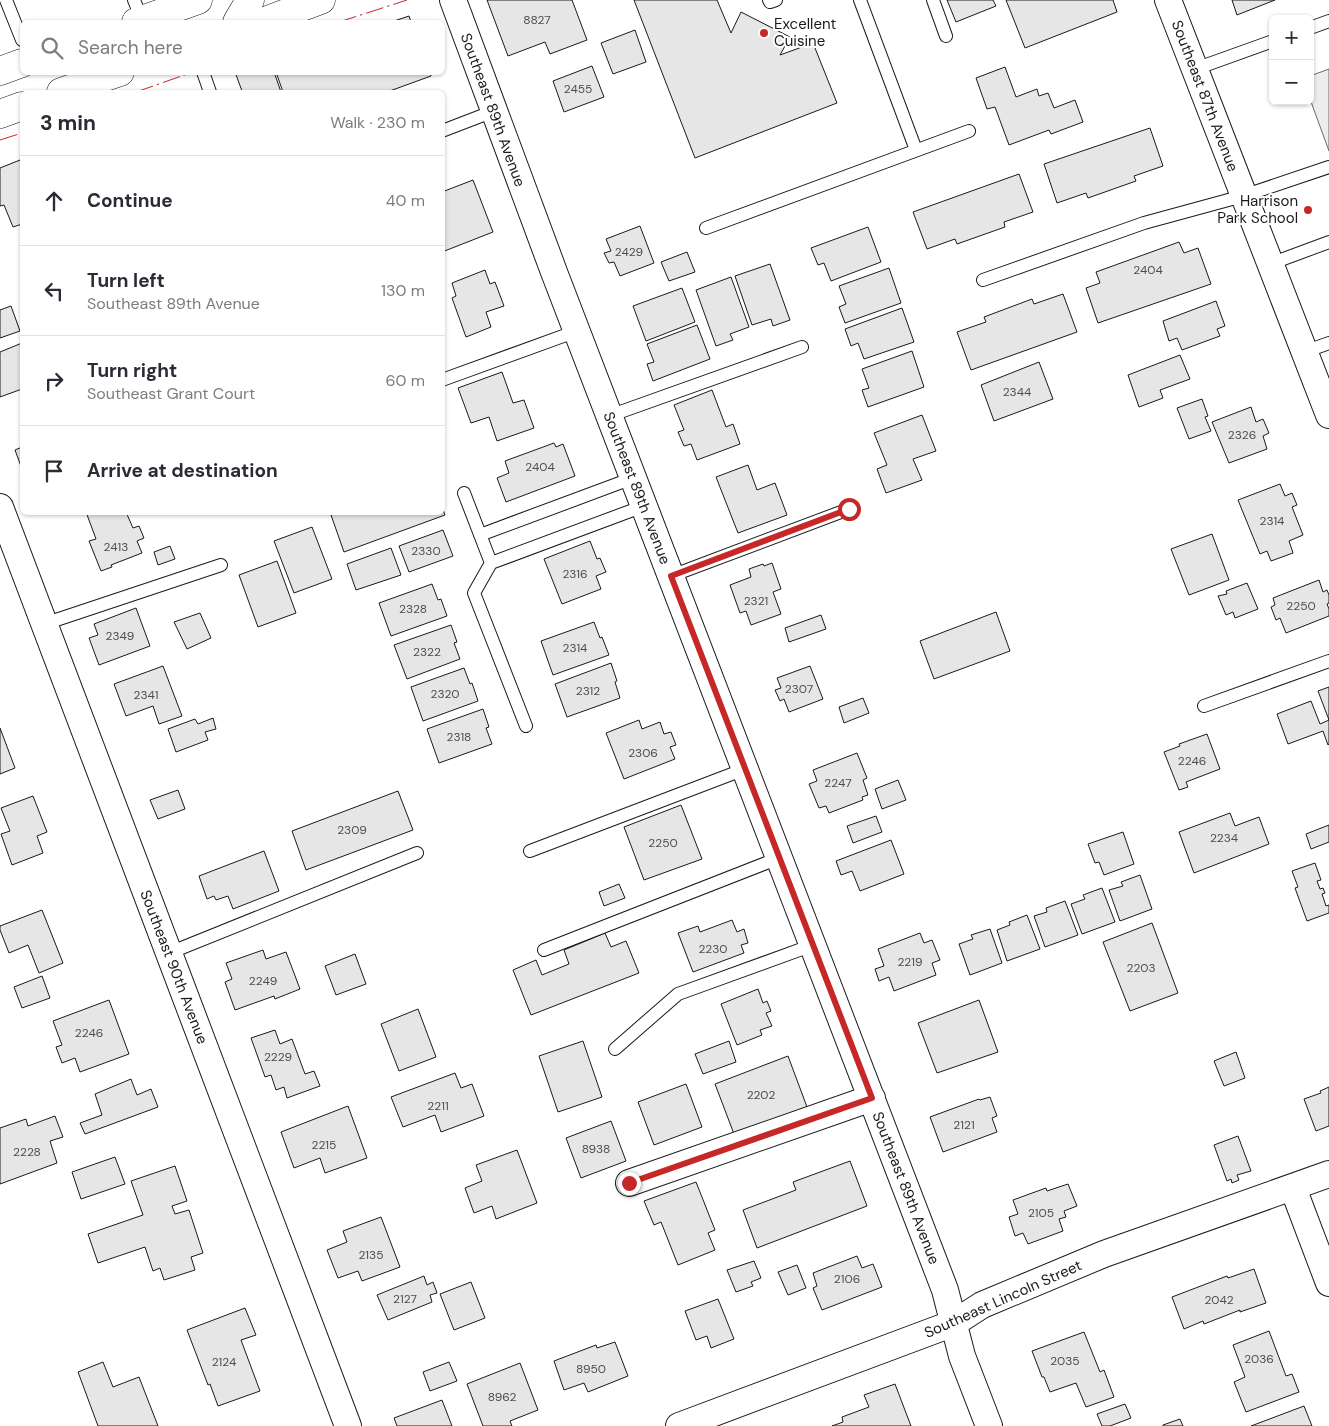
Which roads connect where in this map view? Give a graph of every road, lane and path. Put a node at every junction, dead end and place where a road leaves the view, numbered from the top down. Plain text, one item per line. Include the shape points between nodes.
1 (6, 0) edge
2 (198, 0) edge
3 (250, 0) edge
4 (321, 0) edge
5 (453, 0) edge
6 (770, 0) edge
7 (776, 0) edge
8 (860, 0) edge
9 (933, 0) edge
10 (1168, 0) edge
11 (137, 14) edge
12 (238, 20) edge
13 (267, 20) edge
14 (1329, 21) edge
15 (1314, 27) edge
16 (20, 35) edge
17 (946, 36) dead end
18 (1269, 42) edge
19 (20, 64) edge
20 (1195, 69) junction
21 (0, 71) edge
22 (111, 75) edge
23 (203, 75) edge
24 (67, 90) edge
25 (209, 90) edge
26 (20, 107) edge
27 (494, 111) junction
28 (0, 114) edge
29 (445, 130) edge
30 (969, 131) dead end
31 (916, 150) junction
32 (1329, 167) edge
33 (1244, 196) junction
34 (706, 228) dead end
35 (1329, 242) edge
36 (1270, 264) junction
37 (984, 280) dead end
38 (577, 331) junction
39 (1329, 343) edge
40 (802, 347) dead end
41 (1304, 352) junction
42 (445, 379) edge
43 (1329, 415) edge
44 (609, 416) junction
45 (633, 478) junction
46 (464, 493) dead end
47 (644, 506) junction
48 (0, 507) edge
49 (849, 509) dead end
50 (480, 535) junction
51 (491, 563) junction
52 (221, 565) dead end
53 (671, 576) junction
54 (44, 624) junction
55 (1329, 661) edge
56 (1204, 706) dead end
57 (526, 726) dead end
58 (745, 769) junction
59 (530, 851) dead end
60 (417, 853) dead end
61 (779, 858) junction
62 (813, 945) junction
63 (544, 950) dead end
64 (168, 953) junction
65 (615, 1049) dead end
66 (872, 1098) junction
67 (1329, 1174) edge
68 (629, 1183) dead end
69 (1293, 1188) junction
70 (1329, 1283) edge
71 (954, 1323) junction
72 (348, 1426) edge
73 (679, 1426) edge
74 (988, 1426) edge

1 - 16 lane
2 - 11 main road
3 - 12 main road
4 - 13 main road
5 - 27 street, Southeast 89th Avenue
6 - 7 lane
8 - 31 lane
9 - 17 lane
10 - 20 street, Southeast 87th Avenue
14 - 15 lane
18 - 20 lane
19 - 21 main road
20 - 33 street, Southeast 87th Avenue
22 - 24 main road
23 - 25 lane
26 - 28 main road
27 - 29 lane
27 - 38 street, Southeast 89th Avenue
30 - 31 lane
31 - 34 lane
32 - 33 lane
33 - 36 street, Southeast 87th Avenue
33 - 37 lane via 1144,223
35 - 36 lane
36 - 41 street, Southeast 87th Avenue
38 - 42 lane
38 - 44 street, Southeast 89th Avenue
39 - 41 lane
40 - 44 lane
41 - 43 street, Southeast 87th Avenue
44 - 45 street, Southeast 89th Avenue
45 - 47 street, Southeast 89th Avenue
45 - 50 lane
46 - 50 lane
47 - 51 lane
47 - 53 street, Southeast 89th Avenue
48 - 54 street, Southeast 90th Avenue
49 - 53 lane
50 - 51 lane
51 - 57 lane via 474,593
52 - 54 lane
53 - 58 street, Southeast 89th Avenue
54 - 64 street, Southeast 90th Avenue
55 - 56 lane
58 - 59 lane
58 - 61 street, Southeast 89th Avenue
60 - 64 lane
61 - 62 street, Southeast 89th Avenue
61 - 63 lane
62 - 65 lane via 678,994
62 - 66 street, Southeast 89th Avenue
64 - 72 street, Southeast 90th Avenue
66 - 68 street
66 - 71 street, Southeast 89th Avenue via 945,1290
67 - 69 street, Southeast Lincoln Street
69 - 70 street
69 - 71 street, Southeast Lincoln Street via 1104,1254 982,1305
71 - 73 street, Southeast Lincoln Street
71 - 74 street, Southeast 89th Avenue via 962,1356

